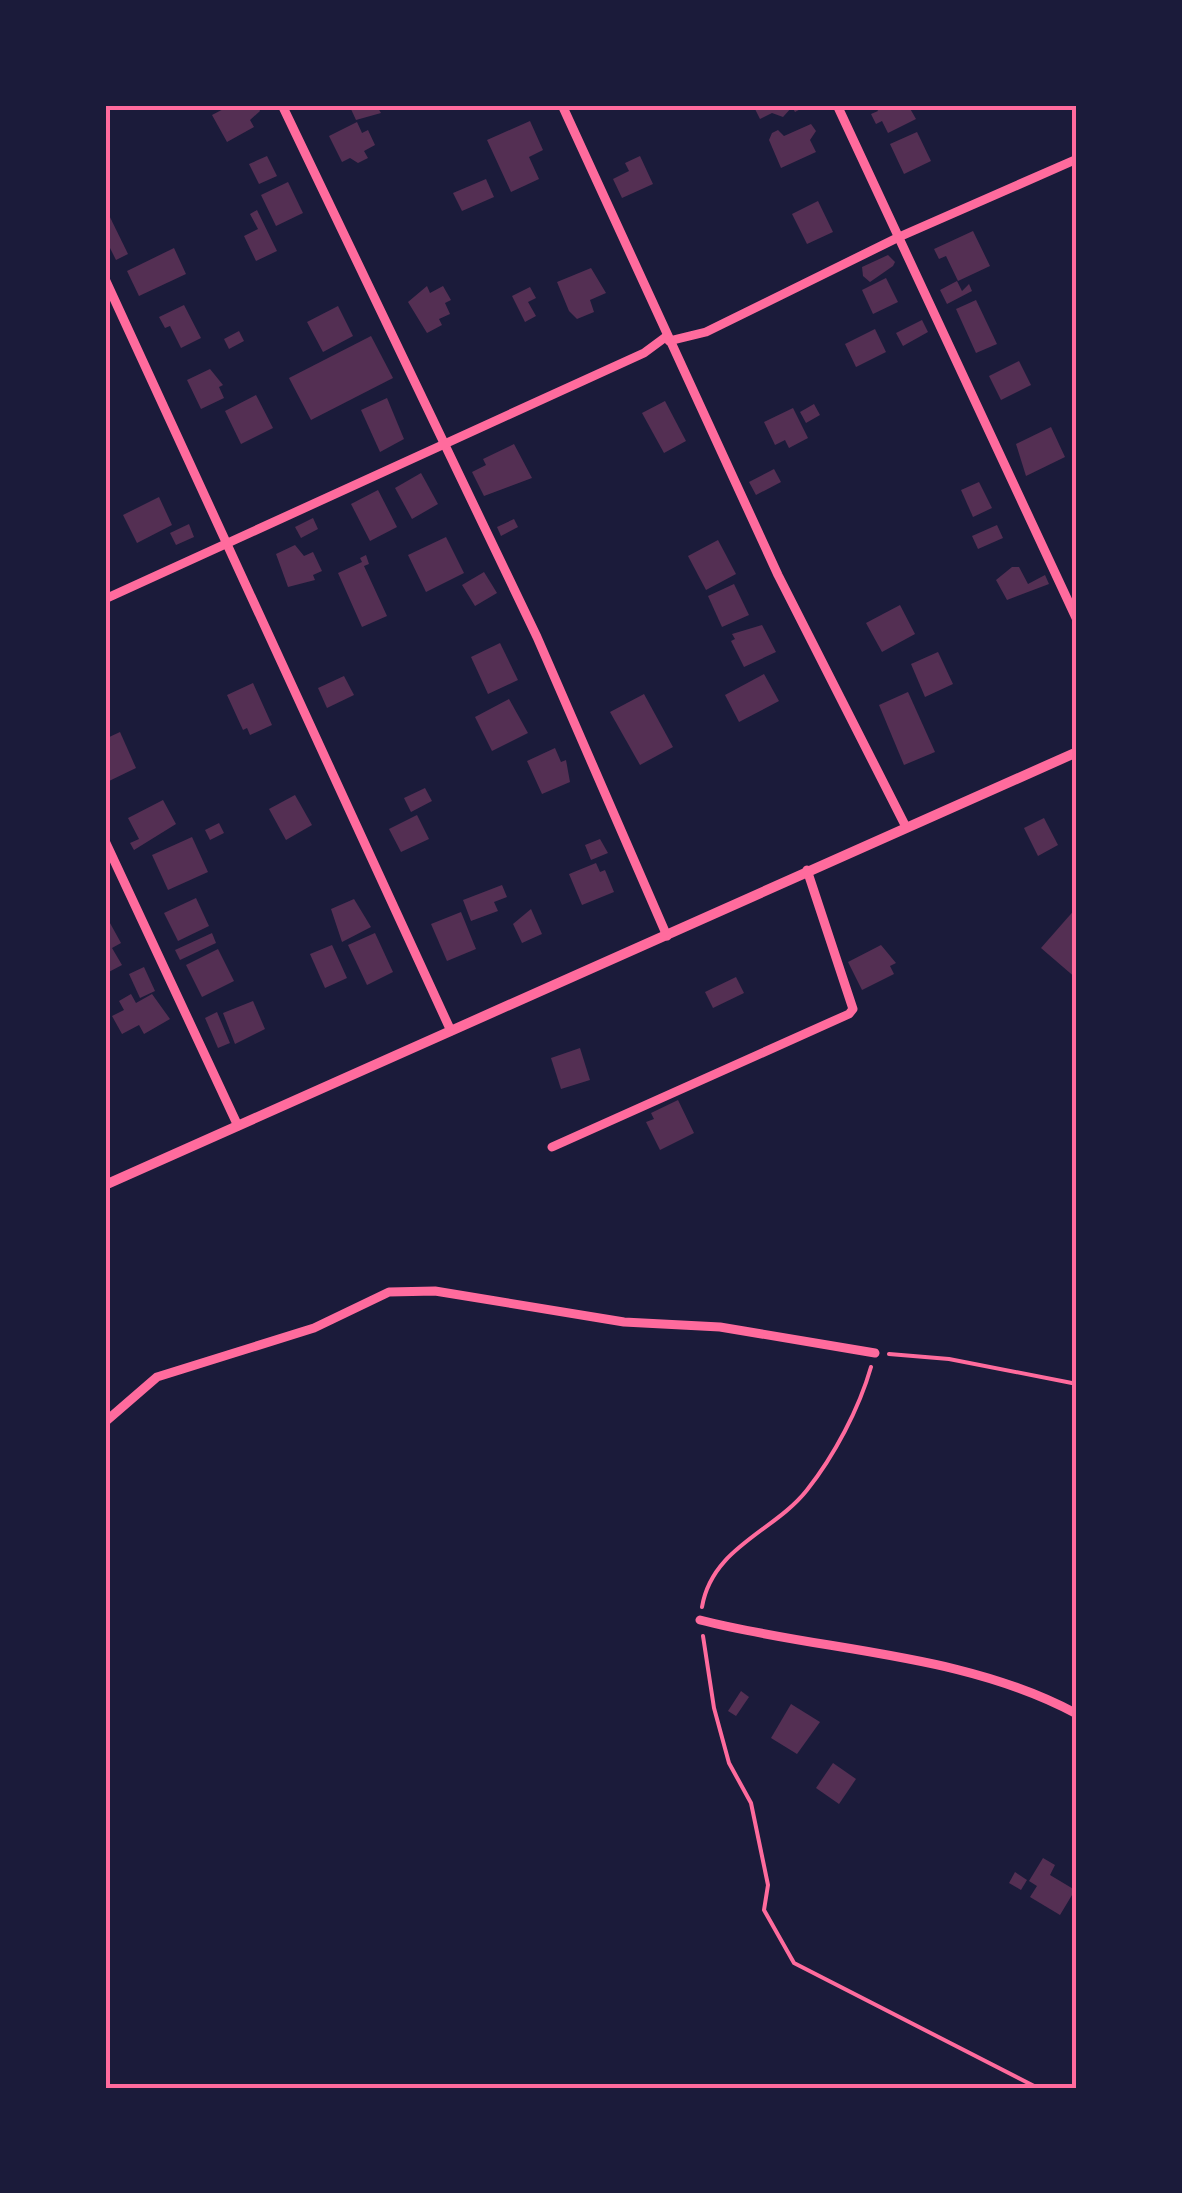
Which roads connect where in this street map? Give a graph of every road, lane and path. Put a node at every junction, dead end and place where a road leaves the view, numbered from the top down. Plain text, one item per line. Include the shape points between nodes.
1 (282, 105) edge
2 (562, 105) edge
3 (836, 105) edge
4 (1077, 159) edge
5 (899, 237) junction
6 (105, 280) edge
7 (668, 338) junction
8 (446, 442) junction
9 (230, 544) junction
10 (105, 600) edge
11 (1077, 620) edge
12 (1077, 752) edge
13 (906, 827) junction
14 (105, 841) edge
15 (807, 870) junction
16 (668, 936) junction
17 (451, 1031) junction
18 (238, 1126) junction
19 (552, 1147) dead end
20 (105, 1185) edge
21 (874, 1353) junction
22 (1077, 1384) edge
23 (105, 1422) edge
24 (700, 1620) junction
25 (1077, 1714) edge
26 (1038, 2088) edge

1 - 8 street
2 - 7 street
3 - 5 street
4 - 5 street
5 - 7 street via 706,332
5 - 11 street
6 - 9 street
7 - 8 street
7 - 13 street
8 - 9 street
8 - 16 street
9 - 10 street
9 - 17 street
12 - 13 street
13 - 15 street
14 - 18 street
15 - 16 street
15 - 19 street via 853,1009
16 - 17 street
17 - 18 street
18 - 20 street
21 - 22 path
21 - 23 street via 434,1291 389,1292 314,1328 157,1377
21 - 24 path via 866,1386 806,1491 728,1557 705,1587
24 - 25 street via 989,1675
24 - 26 path via 728,1762 751,1803 768,1885 764,1910 794,1963

